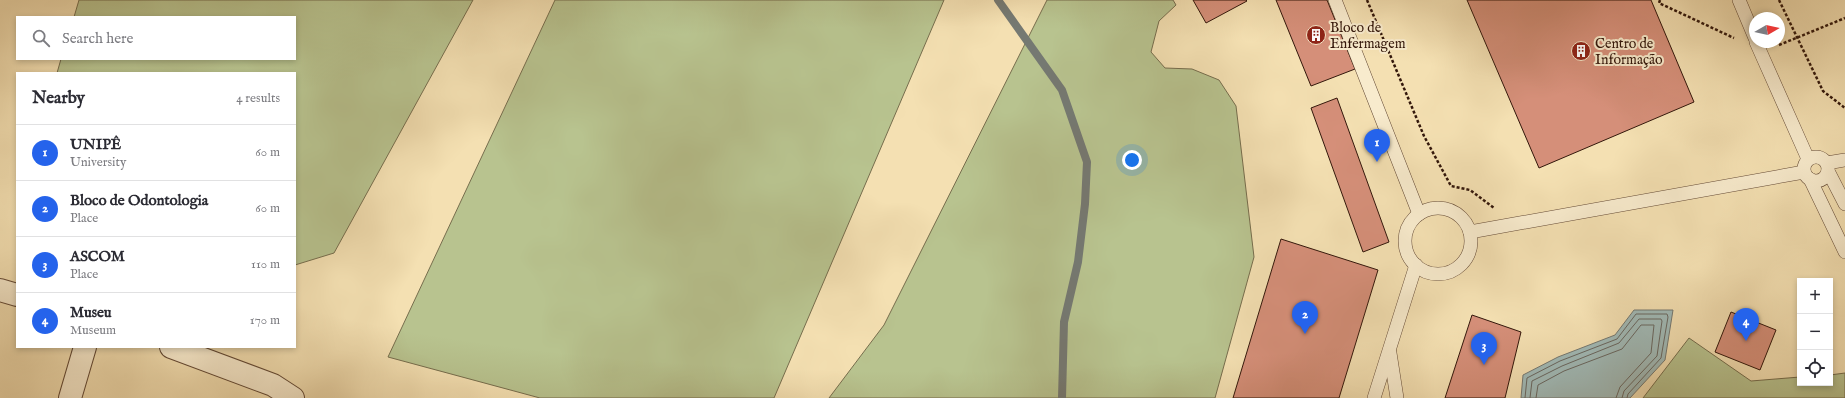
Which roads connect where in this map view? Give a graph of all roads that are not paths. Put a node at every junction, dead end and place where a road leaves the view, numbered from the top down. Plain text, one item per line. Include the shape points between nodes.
1 (1335, 0) edge
2 (1739, 0) edge
3 (1749, 24) edge
4 (1759, 48) edge
5 (1845, 160) edge
6 (1827, 167) junction
7 (1807, 170) junction
8 (1845, 204) edge
9 (1419, 214) junction
10 (1470, 232) junction
11 (1845, 252) edge
12 (1416, 265) junction
13 (0, 290) edge
14 (16, 295) edge
15 (85, 348) edge
16 (174, 348) edge
17 (1389, 350) junction
18 (70, 398) edge
19 (293, 398) edge
20 (1374, 398) edge
21 (1397, 398) edge

1 - 9 lane
2 - 3 lane
4 - 7 lane
5 - 6 lane
6 - 7 lane via 1823,178 1819,180
6 - 7 lane via 1820,157 1812,157
6 - 8 lane
7 - 10 lane
7 - 11 lane
9 - 10 lane via 1443,208 1455,213 1464,221
9 - 12 lane via 1406,232 1405,244 1408,255
10 - 12 lane via 1469,254 1455,270 1434,275 1423,272
12 - 17 lane
13 - 14 street
15 - 18 street
16 - 19 street via 273,385
17 - 20 lane
17 - 21 lane

